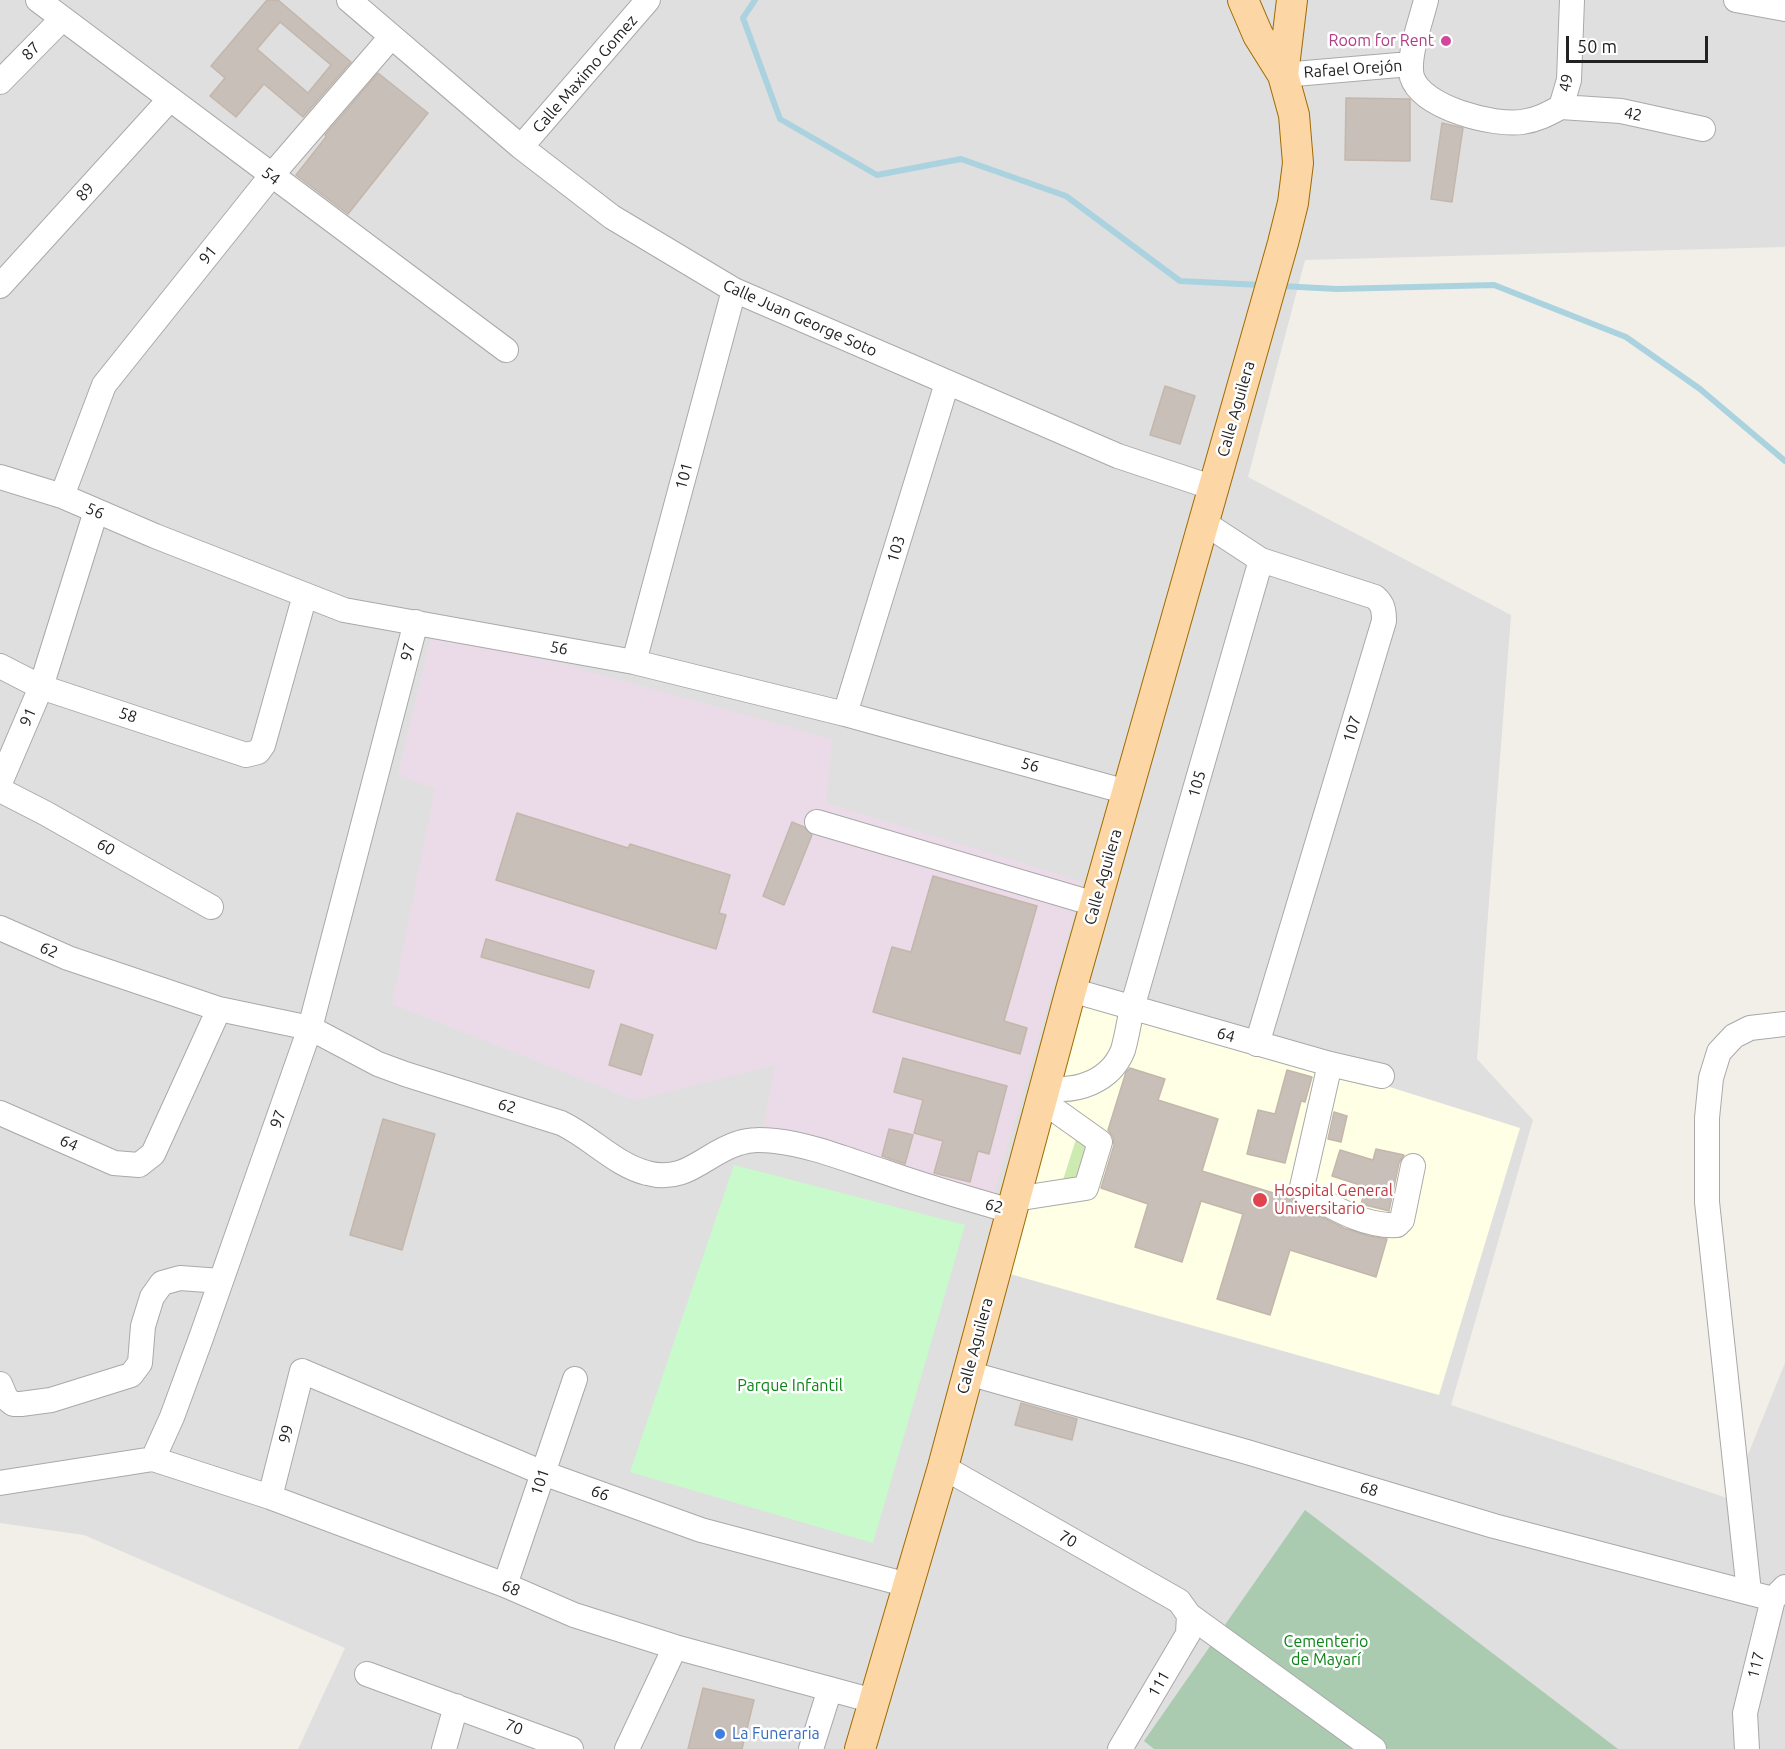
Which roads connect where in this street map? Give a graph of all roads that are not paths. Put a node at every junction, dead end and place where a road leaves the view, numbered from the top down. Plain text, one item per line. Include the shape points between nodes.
1 (38, 0) edge
2 (349, 0) edge
3 (648, 0) edge
4 (1243, 0) edge
5 (1426, 0) edge
6 (1572, 0) edge
7 (1736, 0) edge
8 (1777, 8) edge
9 (1291, 12) edge
10 (62, 19) junction
11 (1256, 29) junction
12 (391, 37) junction
13 (1410, 64) junction
14 (1283, 75) junction
15 (0, 82) edge
16 (170, 99) junction
17 (1551, 113) junction
18 (1703, 129) dead end
19 (521, 147) junction
20 (272, 176) junction
21 (0, 286) edge
22 (734, 290) junction
23 (506, 350) dead end
24 (947, 383) junction
25 (0, 477) edge
26 (1214, 488) junction
27 (62, 496) junction
28 (96, 511) junction
29 (1203, 522) junction
30 (1261, 560) junction
31 (305, 595) junction
32 (416, 622) junction
33 (634, 662) junction
34 (0, 666) edge
35 (41, 687) junction
36 (845, 714) junction
37 (0, 783) edge
38 (0, 790) edge
39 (1127, 792) junction
40 (817, 822) dead end
41 (1095, 904) junction
42 (211, 907) dead end
43 (0, 928) edge
44 (1071, 990) junction
45 (1132, 1008) junction
46 (219, 1009) junction
47 (1785, 1024) edge
48 (310, 1028) junction
49 (1257, 1044) junction
50 (1330, 1064) junction
51 (1382, 1076) dead end
52 (1043, 1093) junction
53 (0, 1113) edge
54 (1413, 1166) dead end
55 (1013, 1205) junction
56 (221, 1281) junction
57 (302, 1371) joint
58 (968, 1373) junction
59 (575, 1380) dead end
60 (0, 1384) edge
61 (153, 1459) junction
62 (943, 1467) junction
63 (543, 1473) junction
64 (0, 1483) edge
65 (270, 1497) junction
66 (505, 1585) junction
67 (908, 1585) junction
68 (1749, 1592) junction
69 (1779, 1593) edge
70 (1189, 1615) junction
71 (675, 1647) junction
72 (367, 1674) dead end
73 (830, 1689) junction
74 (874, 1701) junction
75 (456, 1706) junction
76 (1125, 1747) edge
77 (444, 1749) edge
78 (571, 1749) edge
79 (627, 1749) edge
80 (811, 1749) edge
81 (860, 1749) edge
82 (1374, 1749) edge
83 (1747, 1749) edge

1 - 10 street, 54
2 - 12 street, Calle Juan George Soto
3 - 19 street, Calle Maximo Gomez
4 - 11 main road
5 - 13 street
6 - 17 street, 49 via 1569,80
7 - 8 street
9 - 11 main road via 1276,32
9 - 14 main road, Calle Aguilera
10 - 15 street, 87
10 - 16 street, 54
11 - 14 main road
12 - 19 street, Calle Juan George Soto
12 - 20 street, 91
13 - 14 street, Rafael Orejón
13 - 17 street, Rafael Orejón via 1413,80 1426,96 1456,111 1497,123 1522,122
14 - 26 main road, Calle Aguilera via 1294,115 1298,163 1293,203
16 - 20 street, 54
16 - 21 street, 89
17 - 18 street, 42 via 1620,111
19 - 22 street, Calle Juan George Soto via 612,217
20 - 23 street, 54
20 - 27 street, 91 via 104,385
22 - 24 street, Calle Juan George Soto
22 - 33 street, 101
24 - 26 street, Calle Juan George Soto via 1119,456
24 - 36 street, 103
25 - 27 street, 56
26 - 29 main road, Calle Aguilera
27 - 28 street, 56
28 - 31 street, 56
28 - 35 street, 91
29 - 30 street, 107
29 - 39 main road, Calle Aguilera
30 - 45 street, 105
30 - 49 street, 107 via 1369,594 1382,603 1384,621
31 - 32 street, 56 via 344,610
31 - 35 street, 58 via 258,752 246,755
32 - 33 street, 56
32 - 48 street, 97
33 - 36 street, 56
34 - 35 street, 58
35 - 37 street, 91
36 - 39 street, 56
38 - 42 street, 60
39 - 41 main road, Calle Aguilera
40 - 41 street
41 - 44 main road, Calle Aguilera
43 - 46 street, 62 via 68,958
44 - 45 street, 64
44 - 52 main road, Calle Aguilera
45 - 49 street, 64
45 - 52 street, 105 via 1122,1051 1103,1077 1086,1085
46 - 48 street, 62
46 - 53 street, 64 via 153,1154 139,1165 114,1163
47 - 68 street via 1750,1028 1734,1036 1719,1052 1711,1078 1707,1118 1707,1202
48 - 55 street, 62 via 378,1064 561,1123 635,1170 650,1174 671,1176 738,1143 778,1141 940,1191
48 - 56 street, 97
49 - 50 street, 64
50 - 51 street, 64
50 - 54 street via 1302,1187 1305,1192 1350,1216 1397,1225 1402,1220
52 - 55 main road, Calle Aguilera
52 - 55 street via 1100,1142 1086,1188
55 - 58 main road, Calle Aguilera
56 - 60 street via 180,1278 162,1283 152,1297 143,1326 140,1363 131,1375 51,1401 21,1404 6,1398
56 - 61 street, 97
57 - 63 street, 66
57 - 65 street, 99
58 - 62 main road, Calle Aguilera
58 - 68 street, 68 via 1494,1526
59 - 63 street, 101
61 - 64 street
61 - 65 street, 68
62 - 67 main road, Calle Aguilera
62 - 70 street, 70 via 1179,1601
63 - 66 street, 101
63 - 67 street, 66 via 701,1530
65 - 66 street, 68
66 - 71 street, 68 via 574,1615
67 - 74 main road, Calle Aguilera
68 - 69 street, 68
69 - 83 street, 117 via 1744,1713
70 - 76 street, 111 via 1188,1634
70 - 82 street, 70
71 - 73 street, 68
71 - 79 street
72 - 75 street, 70
73 - 74 street, 68
73 - 80 street
74 - 81 main road, Calle Aguilera
75 - 77 street
75 - 78 street, 70

